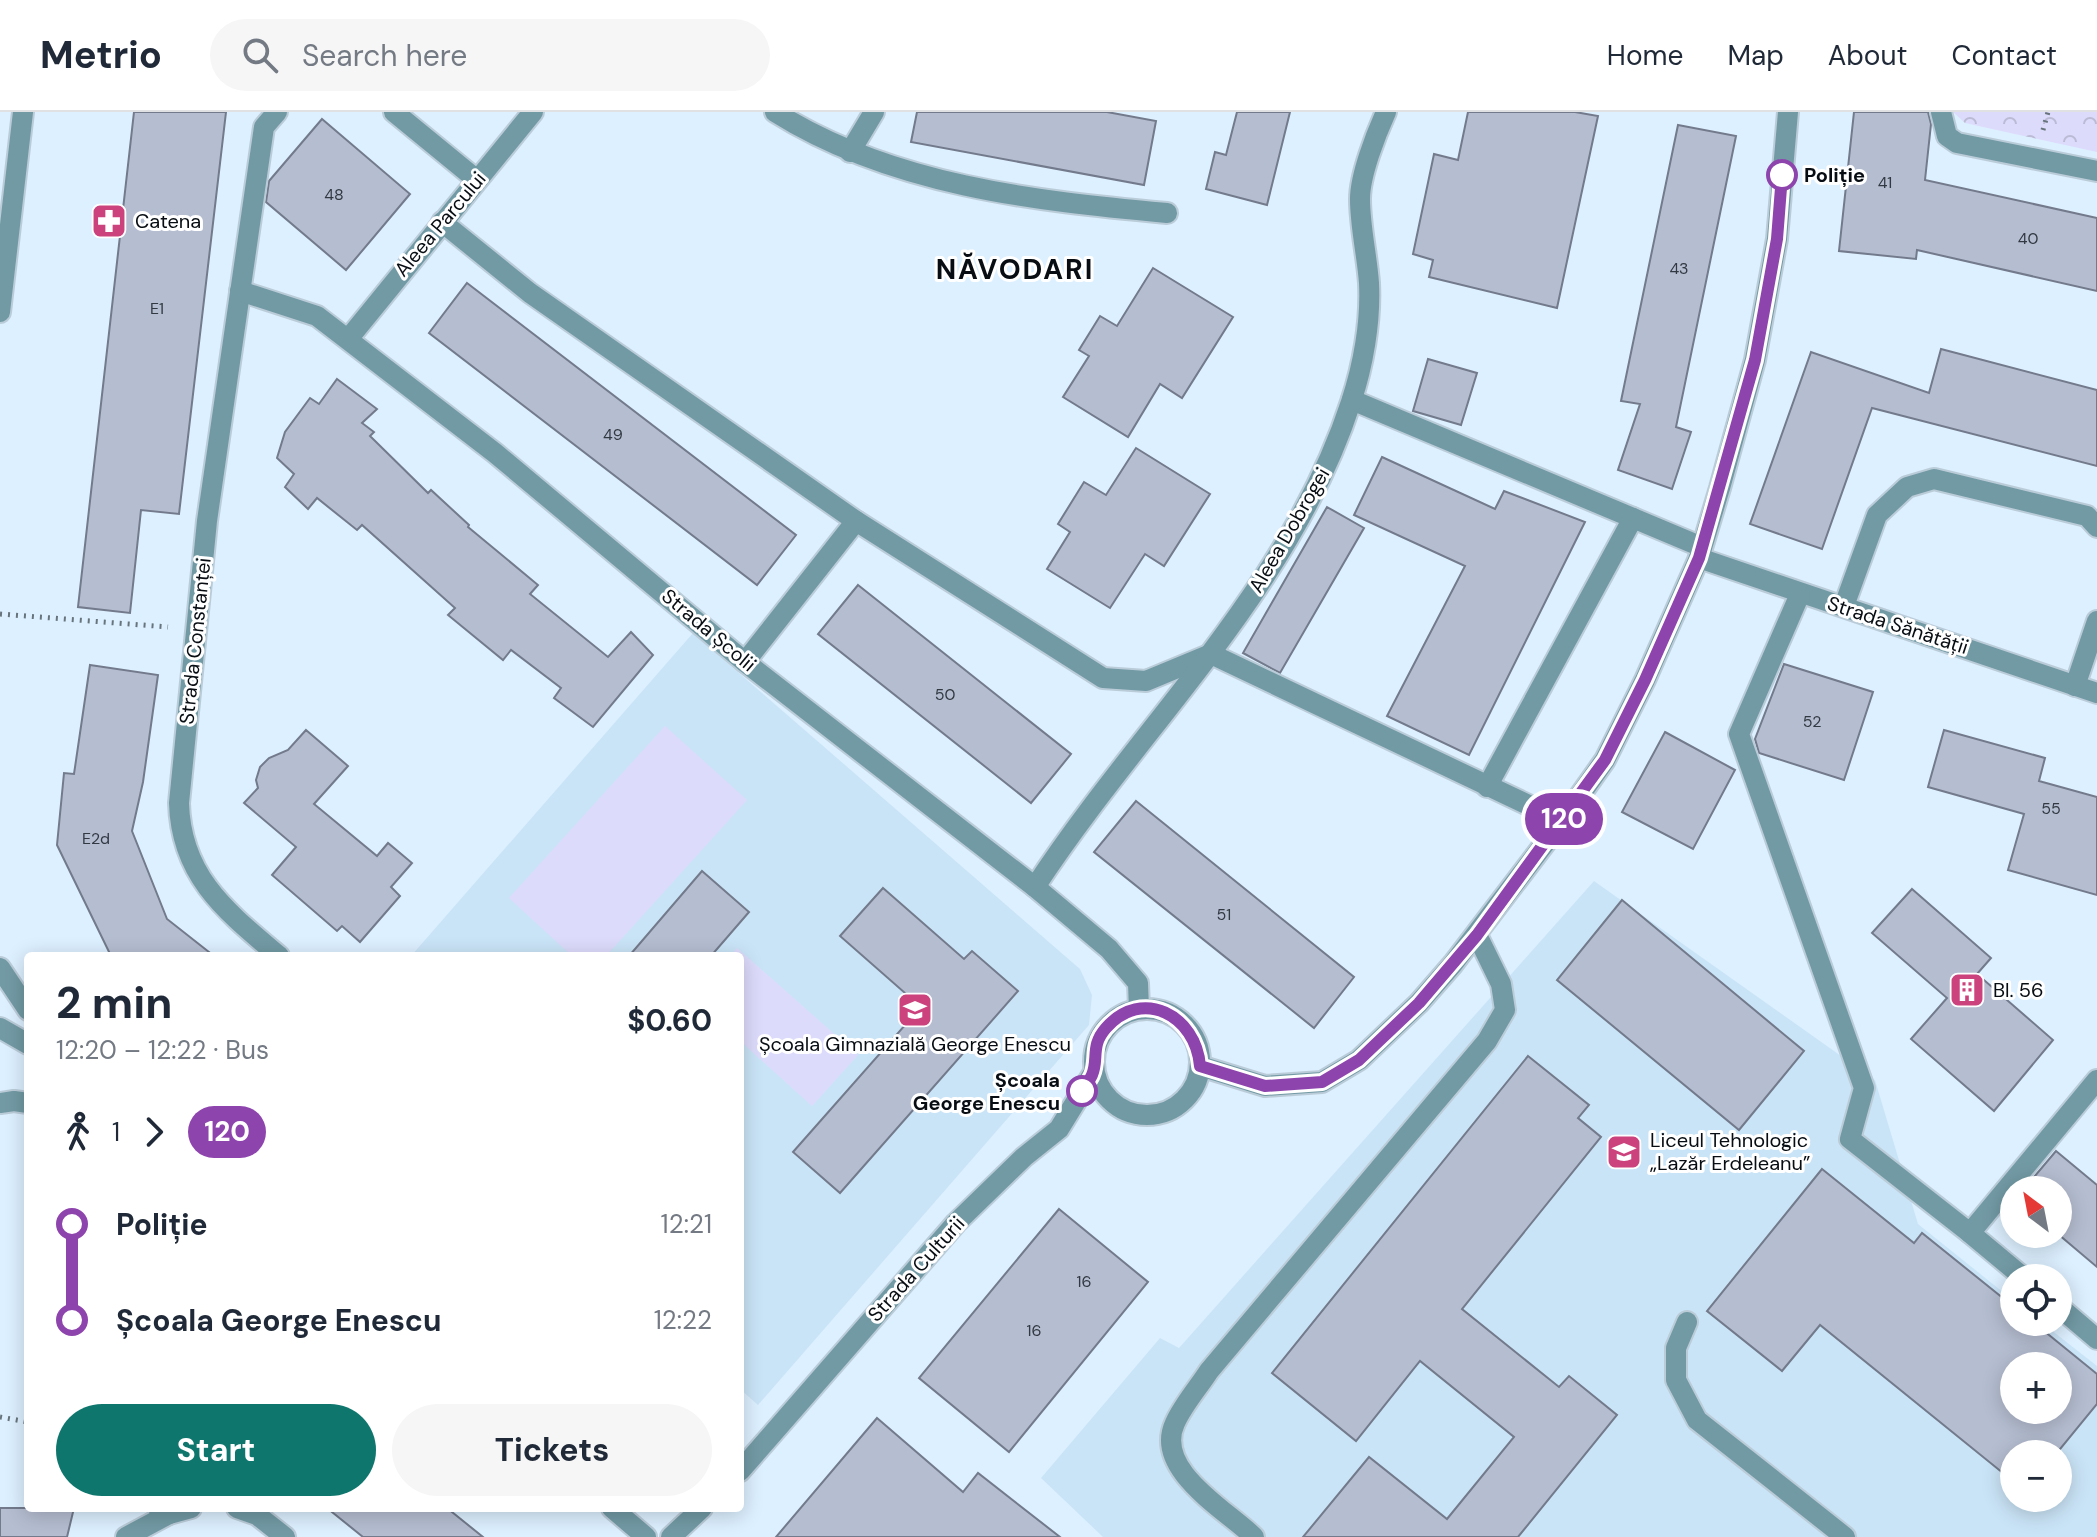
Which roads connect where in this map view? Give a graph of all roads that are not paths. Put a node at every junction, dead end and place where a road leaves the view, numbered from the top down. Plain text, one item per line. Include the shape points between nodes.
1 (23, 112) edge
2 (277, 112) edge
3 (394, 112) edge
4 (533, 112) edge
5 (775, 112) edge
6 (874, 112) edge
7 (1386, 112) edge
8 (1788, 112) edge
9 (1941, 112) edge
10 (850, 152) junction
11 (2097, 171) edge
12 (477, 180) junction
13 (1167, 213) dead end
14 (442, 222) junction
15 (240, 291) junction
16 (0, 312) edge
17 (349, 338) junction
18 (1352, 400) junction
19 (1633, 518) junction
20 (856, 521) junction
21 (2097, 527) edge
22 (1700, 552) junction
23 (1800, 594) junction
24 (1844, 606) junction
25 (2097, 621) edge
26 (1211, 654) junction
27 (745, 662) junction
28 (2075, 686) junction
29 (2097, 693) edge
30 (1487, 787) junction
31 (1562, 821) junction
32 (1035, 887) junction
33 (1477, 935) junction
34 (274, 952) edge
35 (0, 968) edge
36 (24, 1004) edge
37 (1139, 1009) junction
38 (0, 1028) edge
39 (24, 1042) edge
40 (1200, 1066) junction
41 (1094, 1072) junction
42 (2097, 1080) edge
43 (24, 1102) edge
44 (0, 1103) edge
45 (1970, 1233) junction
46 (2007, 1264) edge
47 (2072, 1318) edge
48 (1687, 1322) dead end
49 (2097, 1339) edge
50 (744, 1466) edge
51 (162, 1512) edge
52 (248, 1512) edge
53 (617, 1512) edge
54 (698, 1512) edge
55 (126, 1537) edge
56 (285, 1537) edge
57 (646, 1537) edge
58 (671, 1537) edge
59 (1254, 1537) edge
60 (1845, 1537) edge

1 - 16 street
2 - 15 street, Strada Constanței via 264,127
3 - 12 street
4 - 12 street, Aleea Parcului
5 - 10 street
6 - 10 street
7 - 18 street, Aleea Dobrogei via 1360,196 1369,288 1365,345
8 - 22 street via 1777,239 1755,360
9 - 11 street via 1947,136 1957,143
10 - 13 street via 1002,194
12 - 14 street, Aleea Parcului
14 - 17 street, Aleea Parcului
14 - 20 street via 530,293
15 - 17 street, Strada Școlii via 317,316
15 - 34 street, Strada Constanței via 207,521 179,803 185,845 204,886
17 - 27 street, Strada Școlii via 507,462
18 - 19 street, Strada Sănătății
18 - 26 street, Aleea Dobrogei via 1333,454 1272,567
19 - 22 street, Strada Sănătății
19 - 30 street
20 - 26 street via 1103,678 1146,681
20 - 27 street
21 - 24 street via 2087,516 1934,479 1907,487 1877,515
22 - 23 street, Strada Sănătății
22 - 31 street via 1605,760
23 - 24 street, Strada Sănătății
23 - 45 street via 1739,734 1864,1088 1850,1139
24 - 28 street, Strada Sănătății
25 - 28 street
26 - 30 street
26 - 32 street, Aleea Dobrogei
27 - 32 street, Strada Școlii
28 - 29 street, Strada Sănătății
30 - 31 street
31 - 33 street
32 - 37 street, Strada Școlii via 1109,949 1138,983
33 - 40 street via 1385,1037 1322,1082 1265,1086
33 - 59 street via 1501,984 1505,1010 1487,1041 1209,1371 1173,1425 1173,1452 1190,1484
35 - 36 street
37 - 40 street via 1170,1014 1183,1023 1199,1050
37 - 41 street via 1116,1019 1100,1036
38 - 39 street
40 - 41 street via 1187,1097 1174,1108 1149,1115 1124,1111 1110,1102
41 - 50 street, Strada Culturii via 1059,1129 956,1223
42 - 45 street
43 - 44 street
45 - 46 street
47 - 49 street
48 - 60 street via 1676,1348 1676,1380 1697,1420
51 - 55 street
52 - 56 street
53 - 57 street
54 - 58 street

